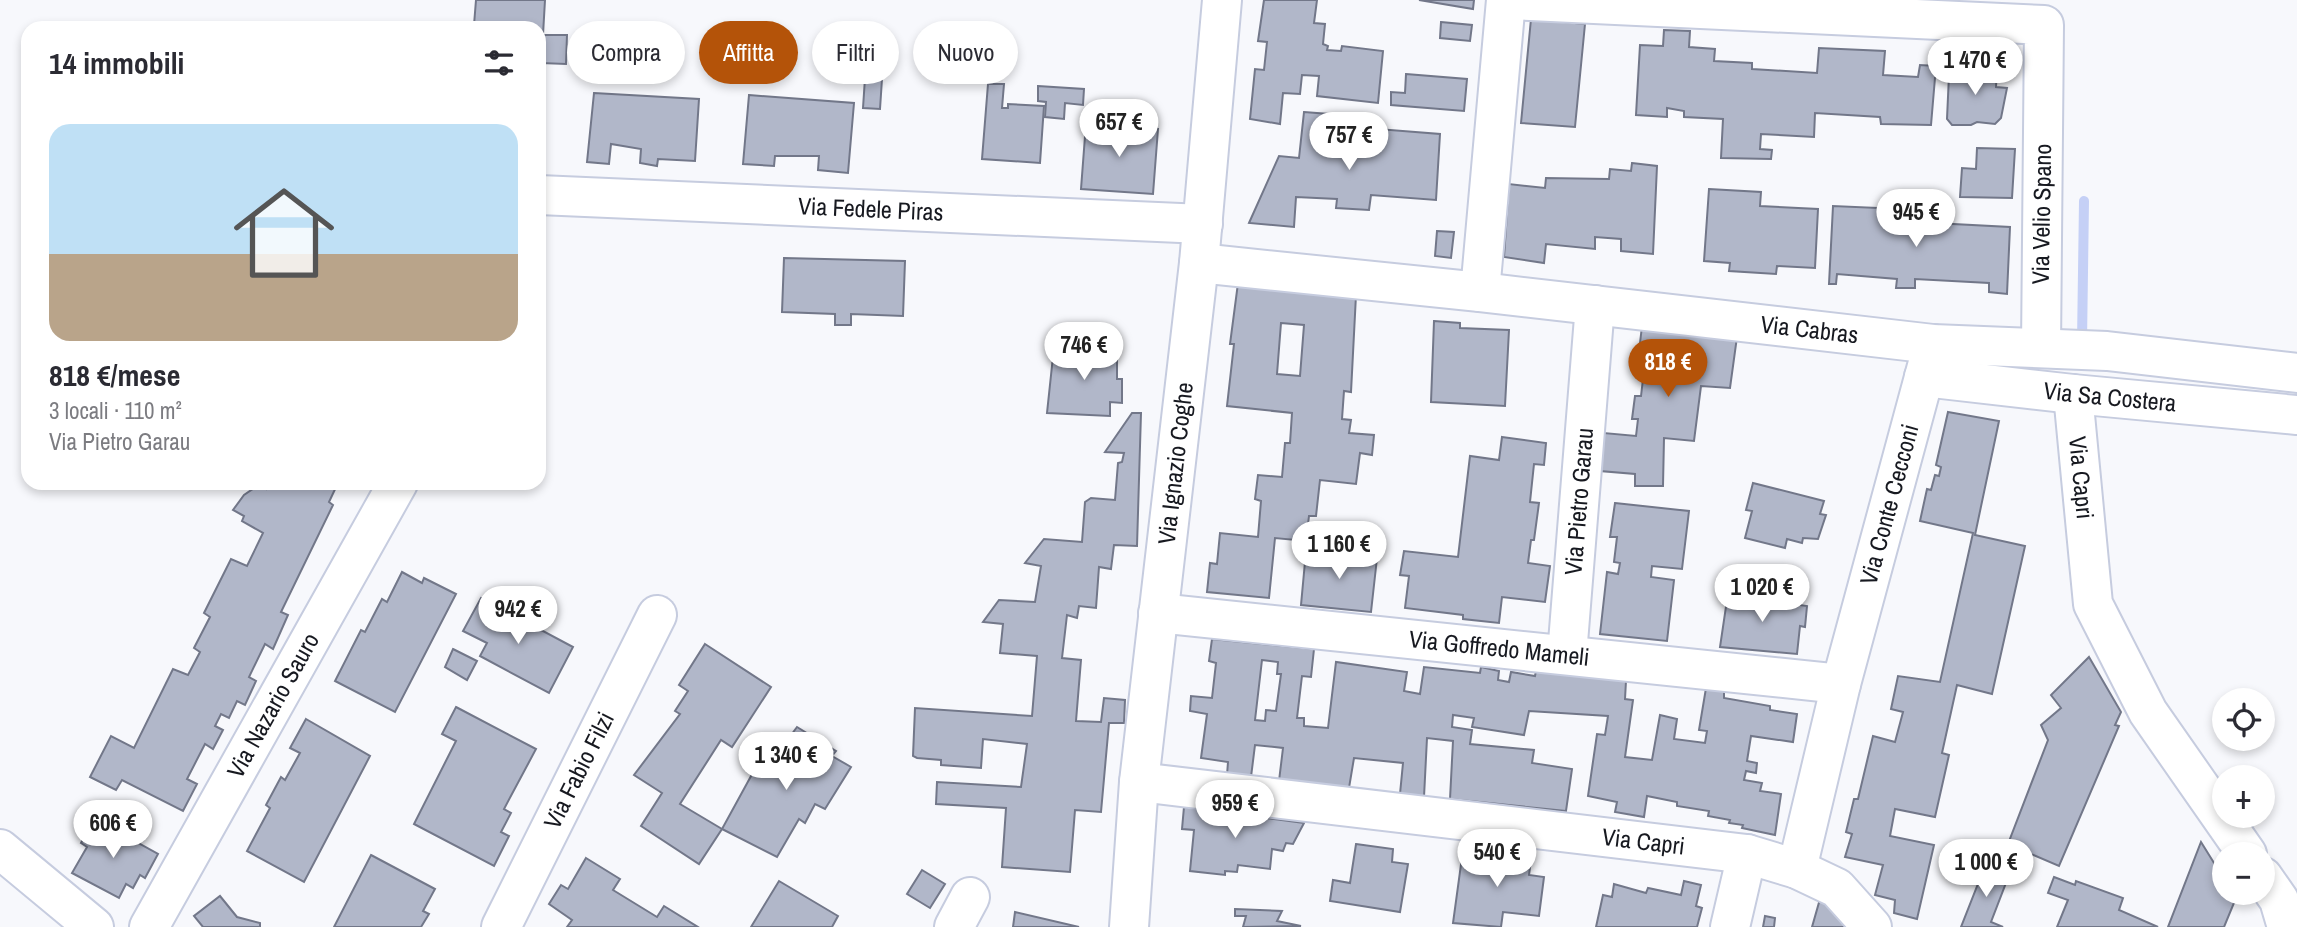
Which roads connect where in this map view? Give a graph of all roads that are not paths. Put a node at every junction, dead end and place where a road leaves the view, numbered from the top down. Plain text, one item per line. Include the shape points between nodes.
1 (1222, 0) edge
2 (1508, 0) edge
3 (546, 195) edge
4 (1203, 224) junction
5 (1199, 263) junction
6 (1480, 292) junction
7 (1595, 305) junction
8 (2050, 348) junction
9 (1928, 360) junction
10 (2297, 373) edge
11 (2073, 394) junction
12 (2297, 415) edge
13 (394, 490) edge
14 (1158, 613) junction
15 (657, 615) dead end
16 (1567, 655) junction
17 (1841, 684) junction
18 (1139, 782) junction
19 (2239, 842) edge
20 (0, 849) edge
21 (1747, 853) junction
22 (1797, 869) junction
23 (2275, 894) edge
24 (94, 927) edge
25 (149, 927) edge
26 (501, 927) edge
27 (1129, 927) edge
28 (1730, 927) edge
29 (1872, 927) edge
30 (2287, 927) edge

1 - 4 street, Via Ignazio Coghe
2 - 6 street
2 - 8 street, Via Velio Spano via 2044,25
3 - 4 street, Via Fedele Piras
4 - 5 street, Via Ignazio Coghe
5 - 6 street, Via Cabras
5 - 14 street, Via Ignazio Coghe
6 - 7 street, Via Cabras
7 - 9 street, Via Cabras
7 - 16 street, Via Pietro Garau
8 - 9 street, Via Cabras
8 - 10 street, Via Cabras
9 - 11 street, Via Sa Costera
9 - 17 street, Via Conte Cecconi
11 - 12 street, Via Sa Costera
11 - 19 street, Via Capri via 2093,604 2148,712
13 - 25 street, Via Nazario Sauro
14 - 16 street, Via Goffredo Mameli
14 - 18 street, Via Ignazio Coghe
15 - 26 street, Via Fabio Filzi
16 - 17 street, Via Goffredo Mameli
17 - 22 street, Via Conte Cecconi
18 - 21 street, Via Capri
18 - 27 street, Via Ignazio Coghe
20 - 24 street
21 - 22 street, Via Capri
21 - 28 street
22 - 29 street, Via Capri via 1838,888
23 - 30 street

